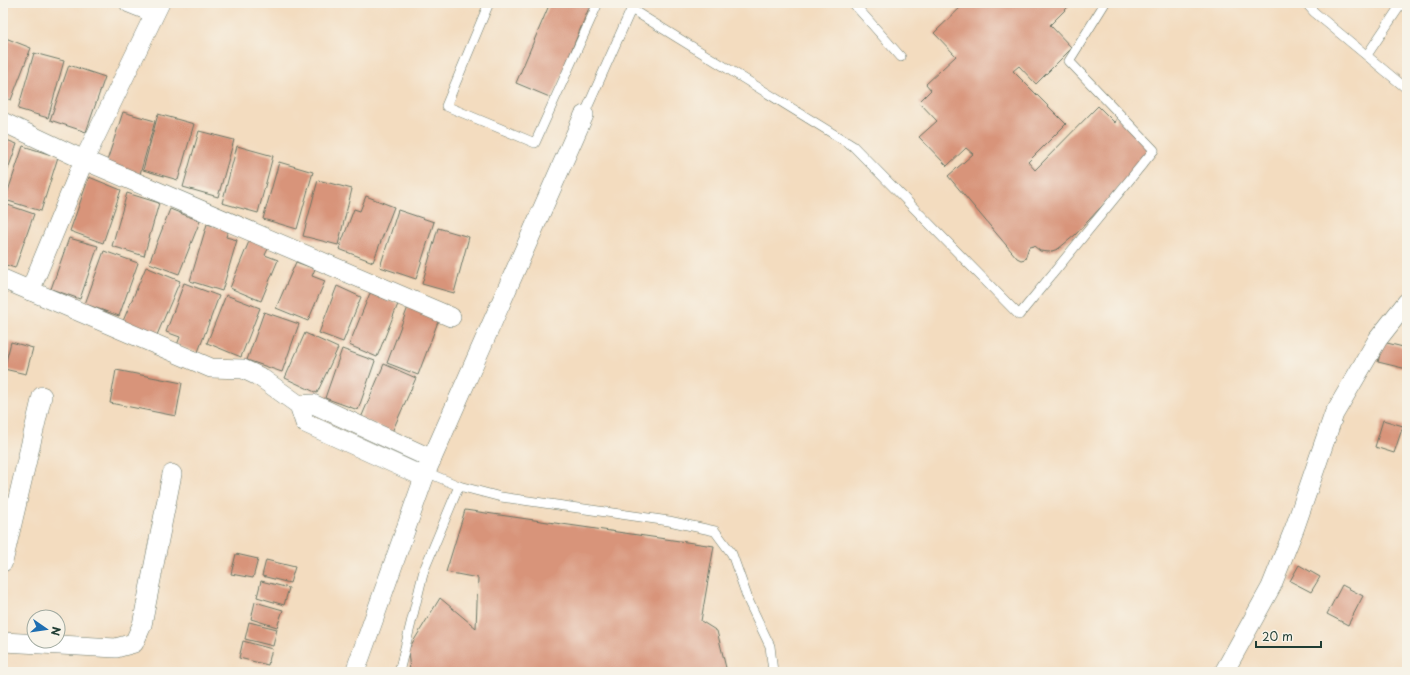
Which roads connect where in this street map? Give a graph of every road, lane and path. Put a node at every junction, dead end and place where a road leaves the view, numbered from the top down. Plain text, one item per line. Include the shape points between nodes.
1 (129, 3) edge
2 (489, 3) edge
3 (598, 3) edge
4 (853, 3) edge
5 (1105, 3) edge
6 (1306, 3) edge
7 (1402, 3) edge
8 (633, 6) edge
9 (157, 8) edge
10 (1367, 56) junction
11 (901, 57) dead end
12 (1407, 89) edge
13 (584, 115) joint
14 (3, 122) edge
15 (84, 160) junction
16 (3, 279) edge
17 (30, 291) junction
18 (1407, 302) edge
19 (451, 317) dead end
20 (42, 396) dead end
21 (427, 469) junction
22 (172, 474) dead end
23 (459, 486) junction
24 (3, 562) edge
25 (3, 642) edge
26 (355, 672) edge
27 (399, 672) edge
28 (773, 672) edge
29 (1224, 672) edge

1 - 9 street
2 - 3 lane via 446,106 535,143
4 - 11 lane
5 - 8 lane via 1069,61 1154,150 1019,315 852,146
6 - 10 lane
7 - 10 lane
8 - 13 lane
9 - 15 street
10 - 12 lane
13 - 21 street
14 - 15 street
15 - 17 street
15 - 19 street
16 - 17 street
17 - 21 street via 211,368 243,369 251,372 299,405 305,422
18 - 29 street via 1378,339 1334,414 1296,527 1271,587
20 - 24 street
21 - 23 lane
21 - 26 street
22 - 25 street via 142,625 134,643 116,648
23 - 27 lane via 424,570
23 - 28 lane via 501,496 669,521 715,531 732,554 749,602 770,646

